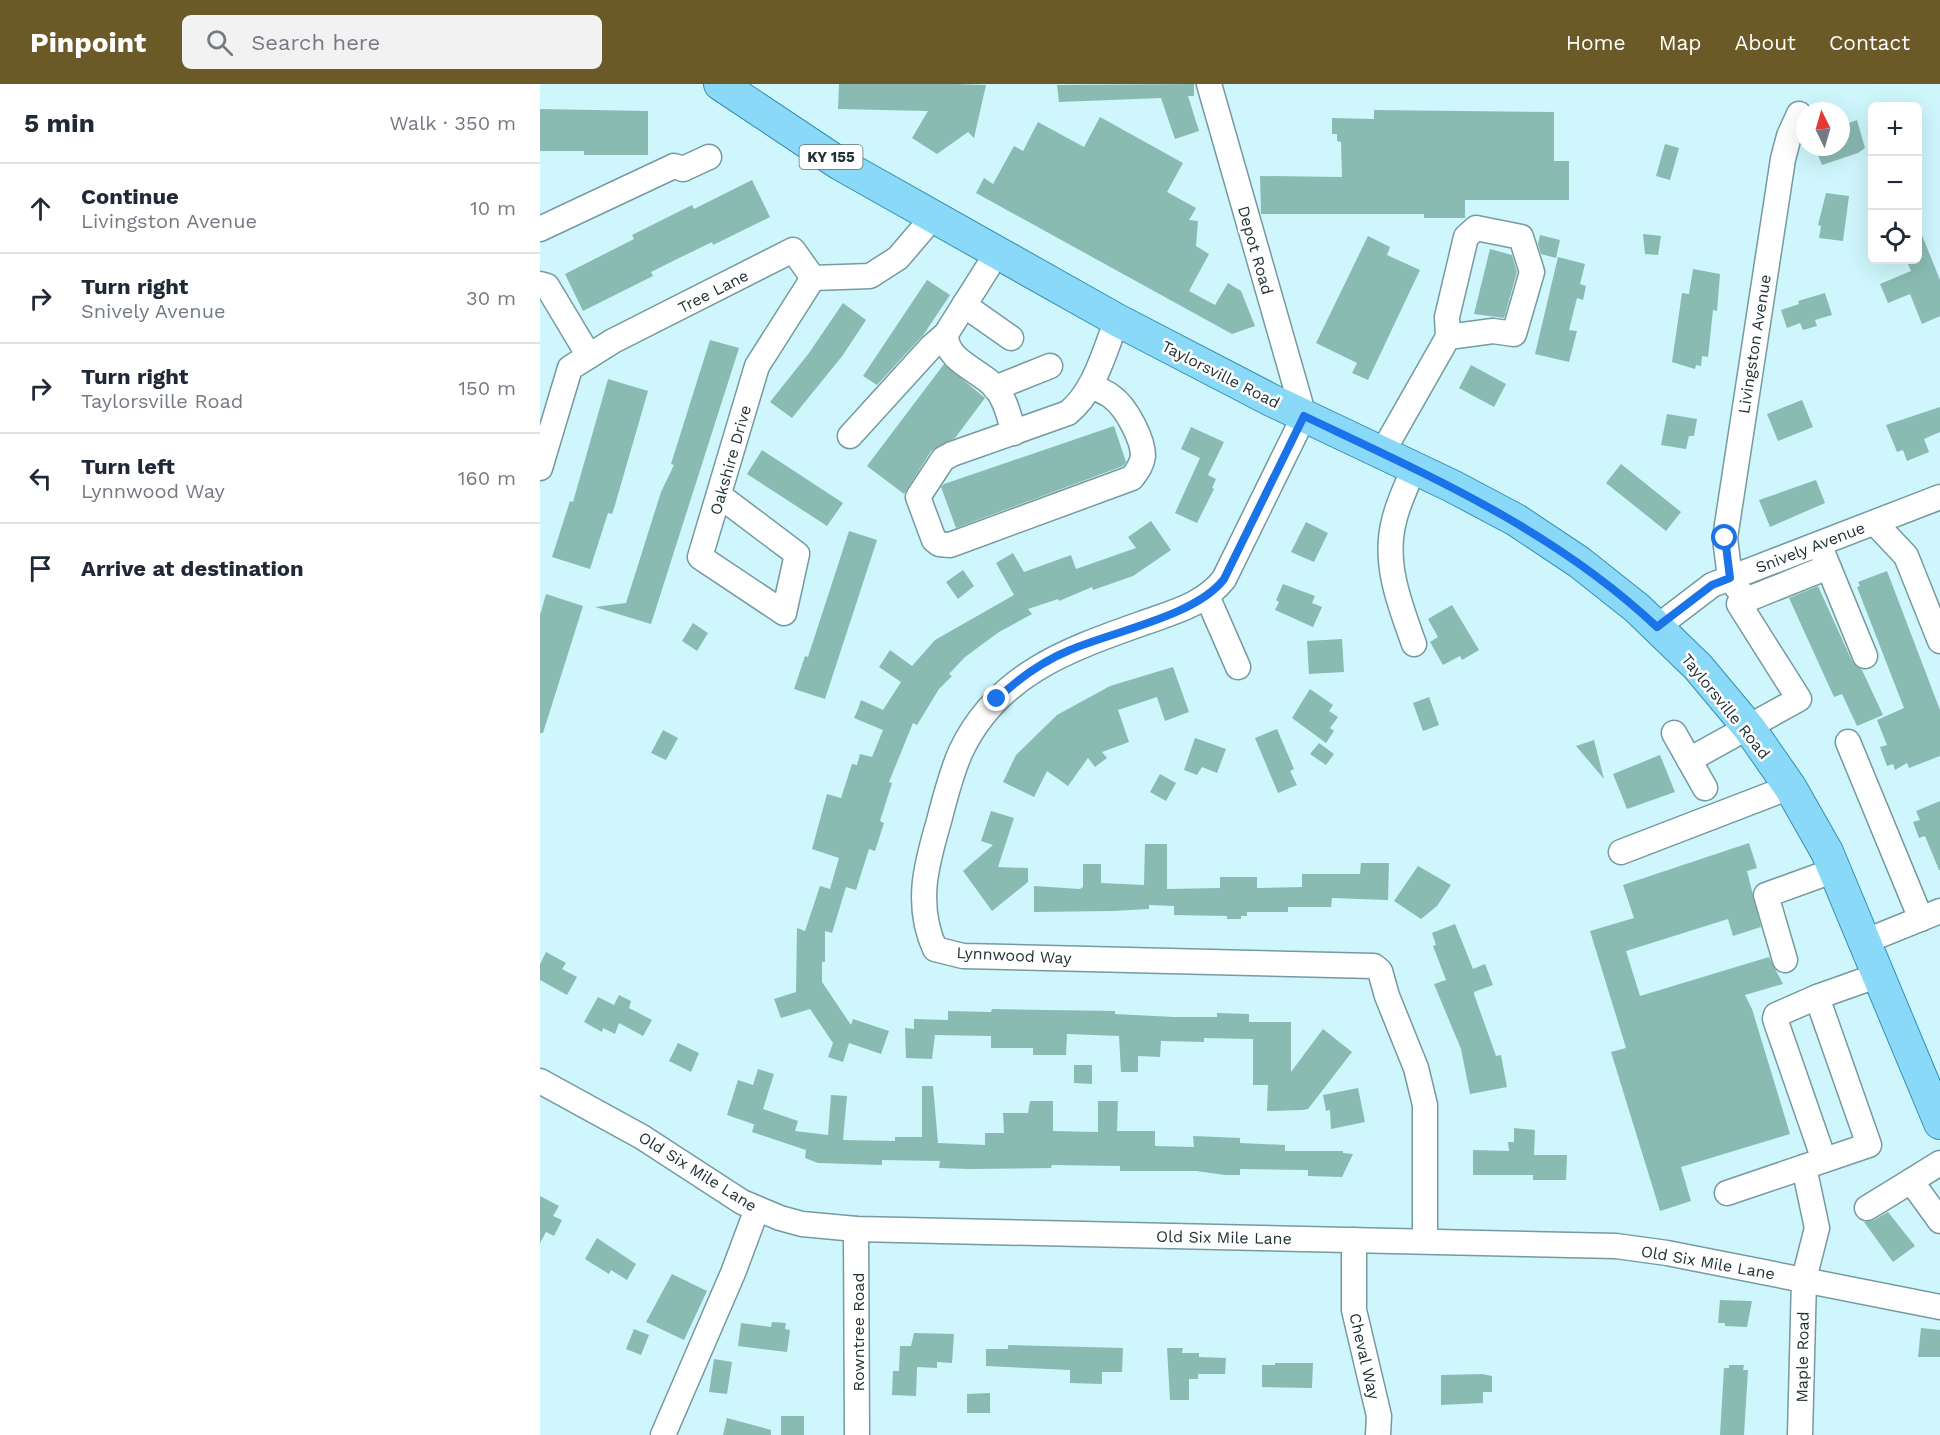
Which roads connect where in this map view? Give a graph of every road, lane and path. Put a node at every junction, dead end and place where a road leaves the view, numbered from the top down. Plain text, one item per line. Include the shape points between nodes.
1 (720, 84) edge
2 (1209, 84) edge
3 (1796, 121) edge
4 (709, 157) dead end
5 (933, 218) junction
6 (540, 229) edge
7 (997, 253) junction
8 (813, 278) junction
9 (544, 285) edge
10 (964, 305) junction
11 (1118, 320) junction
12 (946, 334) junction
13 (1448, 337) junction
14 (1011, 338) dead end
15 (589, 356) junction
16 (1050, 366) dead end
17 (1090, 386) junction
18 (995, 388) junction
19 (1304, 416) junction
20 (1014, 433) junction
21 (850, 436) dead end
22 (1382, 453) junction
23 (540, 468) edge
24 (1414, 468) junction
25 (720, 496) junction
26 (1940, 498) edge
27 (1875, 523) junction
28 (1819, 544) junction
29 (1828, 567) junction
30 (1730, 578) junction
31 (1207, 596) junction
32 (1746, 600) junction
33 (1657, 627) junction
34 (1940, 640) edge
35 (1414, 644) dead end
36 (1865, 656) dead end
37 (1238, 667) dead end
38 (1749, 729) junction
39 (1674, 733) dead end
40 (1848, 742) dead end
41 (1689, 760) junction
42 (1791, 787) junction
43 (1705, 788) dead end
44 (1621, 852) dead end
45 (1835, 870) junction
46 (1931, 915) edge
47 (1866, 941) junction
48 (1785, 960) dead end
49 (1879, 975) junction
50 (1817, 997) junction
51 (540, 1081) edge
52 (1940, 1123) edge
53 (1814, 1163) junction
54 (1940, 1163) edge
55 (1911, 1181) junction
56 (1727, 1193) dead end
57 (1867, 1208) dead end
58 (757, 1209) junction
59 (1940, 1221) edge
60 (856, 1229) junction
61 (1353, 1240) junction
62 (1425, 1241) junction
63 (1803, 1279) junction
64 (1940, 1307) edge
65 (663, 1435) edge
66 (857, 1435) edge
67 (1378, 1435) edge
68 (1800, 1435) edge

1 - 5 main road, Taylorsville Road / KY 155 via 840,164
2 - 19 street, Depot Road
3 - 30 street, Livingston Avenue via 1783,159 1725,538
4 - 6 street via 683,169 674,166
5 - 7 main road, Taylorsville Road / KY 155
5 - 8 street via 898,258 870,276
7 - 10 street
7 - 11 main road, Taylorsville Road / KY 155
8 - 15 street, Tree Lane via 794,250
8 - 25 street, Oakshire Drive via 757,366
9 - 15 street
10 - 12 street
10 - 14 street
11 - 17 street
11 - 19 main road, Taylorsville Road / KY 155
12 - 18 street via 951,352
12 - 21 street
13 - 13 street via 1447,316 1466,237 1476,228 1521,237 1532,272 1514,334 1493,331
13 - 22 street
15 - 23 street, Tree Lane via 570,368
16 - 18 street
17 - 20 street via 1081,402 1068,413
17 - 20 street via 1113,397 1140,443 1143,457 1132,478 950,545 939,544 918,498 943,459
18 - 20 street
19 - 22 main road, Taylorsville Road / KY 155
19 - 31 street, Lynnwood Way via 1224,579
22 - 24 main road, Taylorsville Road / KY 155
24 - 33 main road, Taylorsville Road / KY 155 via 1525,526 1579,562
24 - 35 street via 1393,522 1392,551 1393,587
25 - 25 street, Oakshire Drive via 700,557 783,613 797,554
26 - 27 street, Snively Avenue
27 - 28 street, Snively Avenue
27 - 34 street via 1906,556
28 - 29 street
28 - 30 street, Snively Avenue
29 - 32 street
29 - 36 street
30 - 32 street
30 - 33 street, Snively Avenue via 1712,585
31 - 37 street
31 - 62 street, Lynnwood Way via 1186,608 1048,661 1008,688 984,714 960,754 925,868 922,897 929,936 935,949 963,956 1374,966 1380,971 1422,1086 1426,1123
32 - 38 street via 1739,604 1799,699
33 - 38 main road, Taylorsville Road / KY 155 via 1698,667
38 - 41 street
38 - 42 main road, Taylorsville Road / KY 155
39 - 41 street
40 - 46 street
41 - 43 street
42 - 44 street
42 - 45 main road, Taylorsville Road / KY 155
45 - 47 main road, Taylorsville Road / KY 155
45 - 48 street via 1766,895
46 - 47 street
47 - 49 main road, Taylorsville Road / KY 155
49 - 50 street
49 - 52 main road, Taylorsville Road / KY 155
50 - 53 street, Maple Road via 1776,1015 1775,1019
50 - 53 street via 1869,1142
51 - 58 street, Old Six Mile Lane via 609,1117
53 - 56 street
53 - 63 street, Maple Road via 1817,1228
54 - 55 street
55 - 57 street
55 - 59 street
58 - 60 street, Old Six Mile Lane via 802,1224
58 - 65 street
60 - 61 street, Old Six Mile Lane
60 - 66 street, Rowntree Road
61 - 62 street, Old Six Mile Lane
61 - 67 street, Cheval Way via 1354,1310 1379,1416
62 - 63 street, Old Six Mile Lane via 1616,1246
63 - 64 street, Old Six Mile Lane
63 - 68 street, Maple Road

